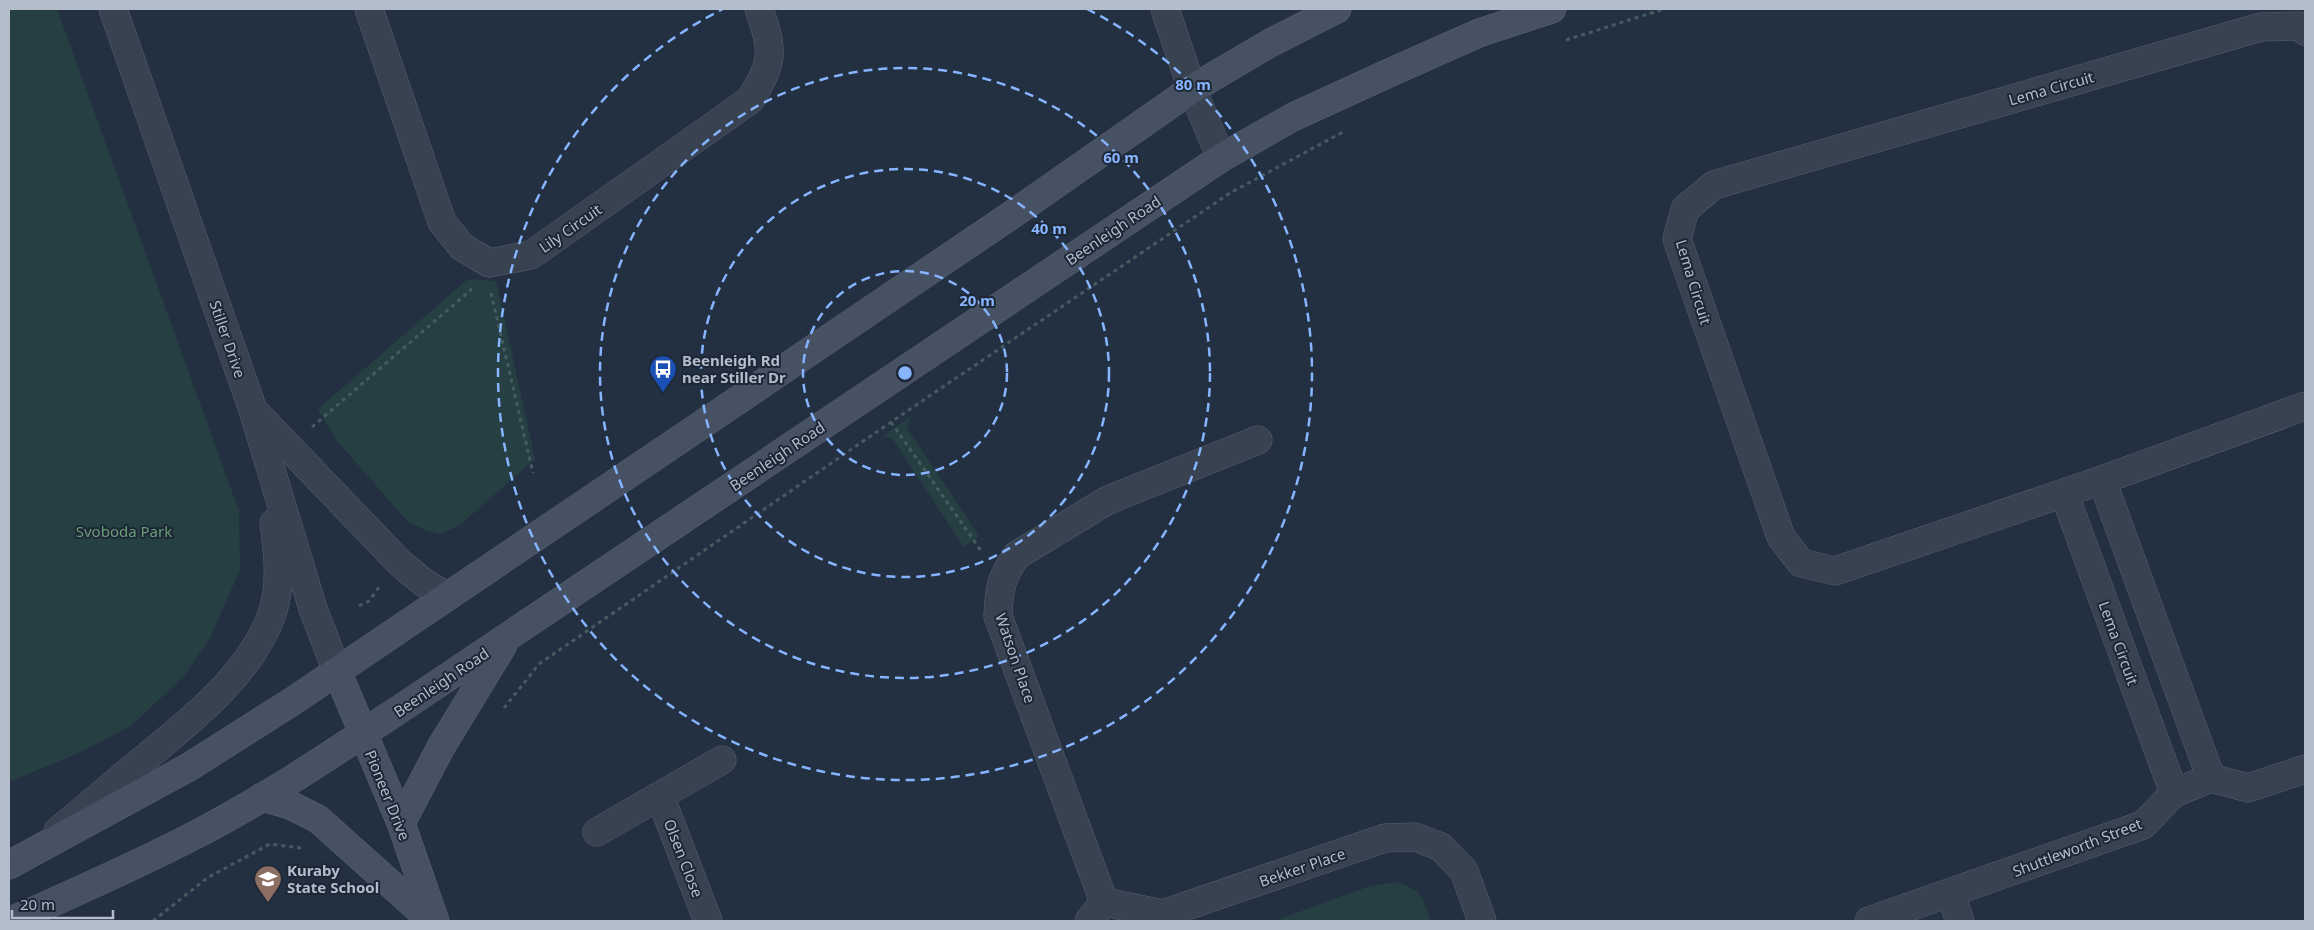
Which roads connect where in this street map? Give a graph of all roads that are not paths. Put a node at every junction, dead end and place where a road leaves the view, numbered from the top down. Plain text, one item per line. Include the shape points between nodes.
1 (113, 9) edge
2 (369, 9) edge
3 (759, 9) edge
4 (1165, 9) edge
5 (1337, 9) edge
6 (1552, 9) edge
7 (2305, 31) edge
8 (1192, 89) junction
9 (1221, 158) junction
10 (2305, 406) edge
11 (253, 410) junction
12 (1258, 440) dead end
13 (267, 453) junction
14 (2102, 480) junction
15 (2064, 493) junction
16 (446, 596) junction
17 (507, 637) junction
18 (337, 671) junction
19 (364, 733) junction
20 (722, 760) dead end
21 (2305, 769) edge
22 (2211, 778) junction
23 (2174, 794) junction
24 (660, 796) junction
25 (262, 797) junction
26 (401, 823) junction
27 (598, 832) dead end
28 (17, 862) edge
29 (1950, 893) junction
30 (1096, 912) edge
31 (10, 921) edge
32 (433, 921) edge
33 (708, 921) edge
34 (1482, 921) edge
35 (1868, 921) edge
36 (1960, 921) edge

1 - 11 street, Stiller Drive
2 - 3 street, Lily Circuit via 442,222 488,270 531,255 750,100 764,77 771,52
4 - 8 street
5 - 8 main road via 1272,42
6 - 9 main road, Beenleigh Road via 1479,33 1389,73 1293,117
7 - 15 street, Lema Circuit via 2299,26 2261,27 1714,185 1685,209 1677,239 1781,537 1801,563 1835,571
8 - 9 street
8 - 16 main road via 1010,216
9 - 17 main road, Beenleigh Road
10 - 14 street, Lema Circuit
11 - 13 street, Stiller Drive
11 - 16 street via 400,563
12 - 30 street, Watson Place via 1108,500 1017,555 999,588 998,616
13 - 18 street, Stiller Drive via 313,609
13 - 28 street via 280,570 272,613 264,630 220,692 192,719
14 - 15 street, Lema Circuit
14 - 22 street
15 - 23 street, Lema Circuit
16 - 18 main road
17 - 19 main road, Beenleigh Road
17 - 26 main road
18 - 19 main road, Pioneer Drive
18 - 28 main road via 189,767
19 - 25 main road, Beenleigh Road
19 - 26 main road, Pioneer Drive
20 - 24 street
21 - 22 street via 2248,788
22 - 23 street, Shuttleworth Street
23 - 29 street, Shuttleworth Street via 2142,825
24 - 27 street
24 - 33 street, Olsen Close
25 - 31 main road, Beenleigh Road via 192,837
25 - 32 main road via 290,805 318,819
26 - 32 main road, Pioneer Drive
29 - 35 street, Shuttleworth Street
29 - 36 street
30 - 34 street, Bekker Place via 1164,914 1385,838 1414,837 1441,847 1464,871

